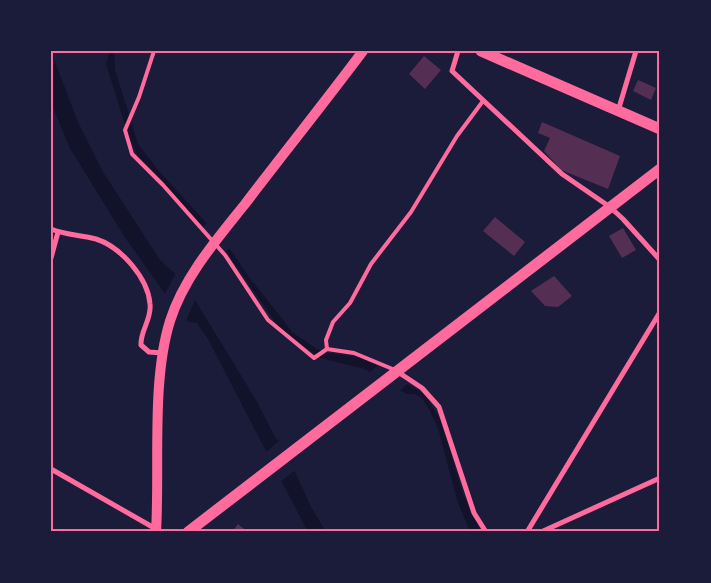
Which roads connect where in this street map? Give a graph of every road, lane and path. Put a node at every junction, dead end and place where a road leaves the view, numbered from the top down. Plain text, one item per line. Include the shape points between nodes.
1 (154, 51) edge
2 (363, 51) edge
3 (458, 51) edge
4 (481, 51) edge
5 (636, 51) edge
6 (484, 101) junction
7 (618, 111) junction
8 (660, 129) edge
9 (660, 169) edge
10 (610, 207) junction
11 (51, 229) edge
12 (58, 232) junction
13 (217, 241) junction
14 (51, 258) edge
15 (660, 260) edge
16 (660, 312) edge
17 (327, 349) junction
18 (164, 353) junction
19 (396, 373) junction
20 (51, 470) edge
21 (660, 478) edge
22 (156, 531) edge
23 (188, 532) edge
24 (486, 532) edge
25 (527, 532) edge
26 (541, 532) edge

1 - 13 lane via 125,130 132,154
2 - 13 main road
3 - 6 street via 452,71
4 - 7 main road
5 - 7 street
6 - 10 street via 562,174
6 - 17 lane via 452,143 411,212 371,264 350,303 333,322 326,340
7 - 8 main road
9 - 10 main road
10 - 15 street
10 - 19 main road
11 - 12 street
12 - 14 street
12 - 18 street via 97,240 112,248 134,268 147,288 150,304 141,345 149,352
13 - 17 lane via 268,320 314,358
13 - 18 main road via 176,306
16 - 25 street
17 - 19 lane via 354,353
18 - 22 main road
19 - 23 main road
19 - 24 street via 422,388 439,406 474,513
20 - 22 street
21 - 26 street

